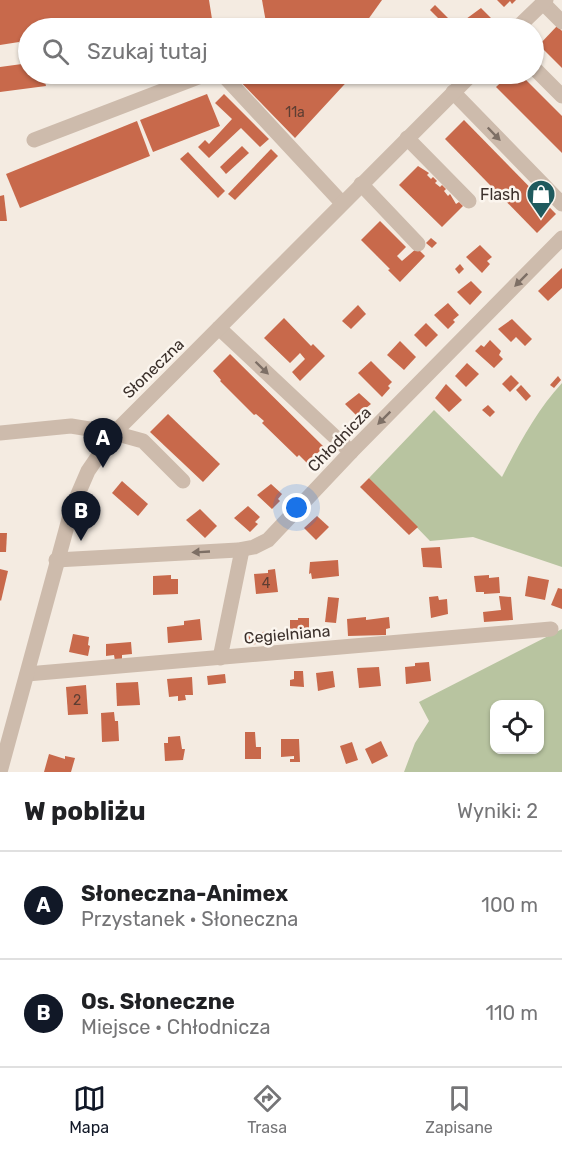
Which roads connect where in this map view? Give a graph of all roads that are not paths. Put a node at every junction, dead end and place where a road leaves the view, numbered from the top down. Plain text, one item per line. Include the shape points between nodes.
1 (544, 1) edge
2 (528, 18) edge
3 (562, 22) edge
4 (544, 78) edge
5 (180, 84) edge
6 (231, 84) edge
7 (461, 84) edge
8 (453, 92) junction
9 (562, 96) edge
10 (407, 138) junction
11 (34, 140) dead end
12 (361, 184) junction
13 (469, 201) dead end
14 (342, 203) junction
15 (562, 204) edge
16 (562, 238) edge
17 (418, 244) dead end
18 (219, 328) junction
19 (0, 433) edge
20 (114, 433) junction
21 (351, 453) junction
22 (183, 481) dead end
23 (242, 550) junction
24 (56, 560) junction
25 (551, 628) dead end
26 (220, 658) junction
27 (27, 674) junction
28 (0, 772) edge

1 - 2 street
1 - 3 street
4 - 9 street
5 - 11 street
6 - 14 street
7 - 8 street, Słoneczna
8 - 10 street, Słoneczna
8 -> 15 street
10 - 12 street, Słoneczna
10 - 13 street
12 - 14 street, Słoneczna
12 - 17 street
14 - 18 street, Słoneczna
16 -> 21 street, Chłodnicza
18 - 20 street, Słoneczna
18 -> 21 street
19 - 20 street via 71,426
20 - 22 street via 142,441
20 - 24 street, Słoneczna via 88,471
21 - 23 street, Chłodnicza via 268,540
23 -> 24 street, Chłodnicza
23 - 26 street
24 - 27 street, Słoneczna
25 - 26 street, Cegielniana
26 - 27 street, Cegielniana
27 - 28 street, Słoneczna

